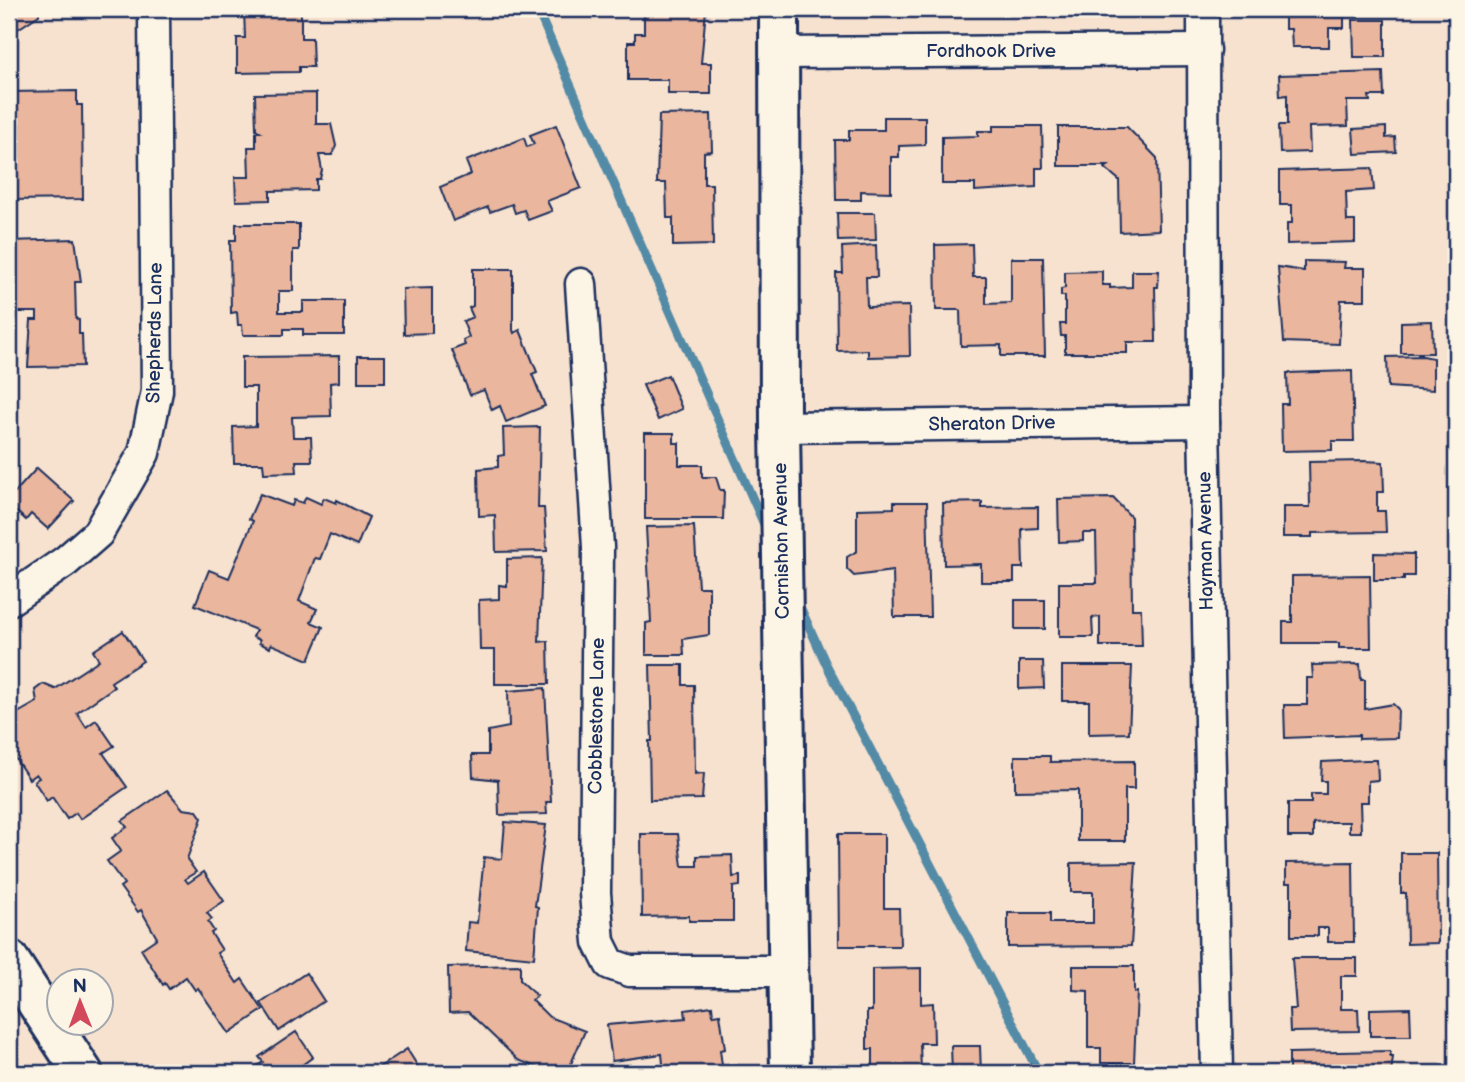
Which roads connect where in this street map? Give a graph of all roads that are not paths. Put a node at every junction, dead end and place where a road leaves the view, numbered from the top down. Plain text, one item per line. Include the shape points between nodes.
1 (154, 9) edge
2 (779, 9) edge
3 (1203, 9) edge
4 (1203, 50) junction
5 (779, 53) junction
6 (581, 284) dead end
7 (1204, 422) junction
8 (780, 427) junction
9 (9, 600) edge
10 (9, 960) edge
11 (789, 971) junction
12 (83, 1073) edge
13 (790, 1073) edge
14 (1217, 1073) edge

1 - 9 street, Shepherds Lane via 158,391 144,453 98,533
2 - 5 street, Cornishon Avenue
3 - 4 street, Hayman Avenue
4 - 5 street, Fordhook Drive
4 - 7 street, Hayman Avenue
5 - 8 street, Cornishon Avenue
6 - 11 street, Cobblestone Lane via 598,547 595,893 599,942 610,964 629,971
7 - 8 street, Sheraton Drive
7 - 14 street, Hayman Avenue
8 - 11 street, Cornishon Avenue
10 - 12 street
11 - 13 street, Cornishon Avenue

